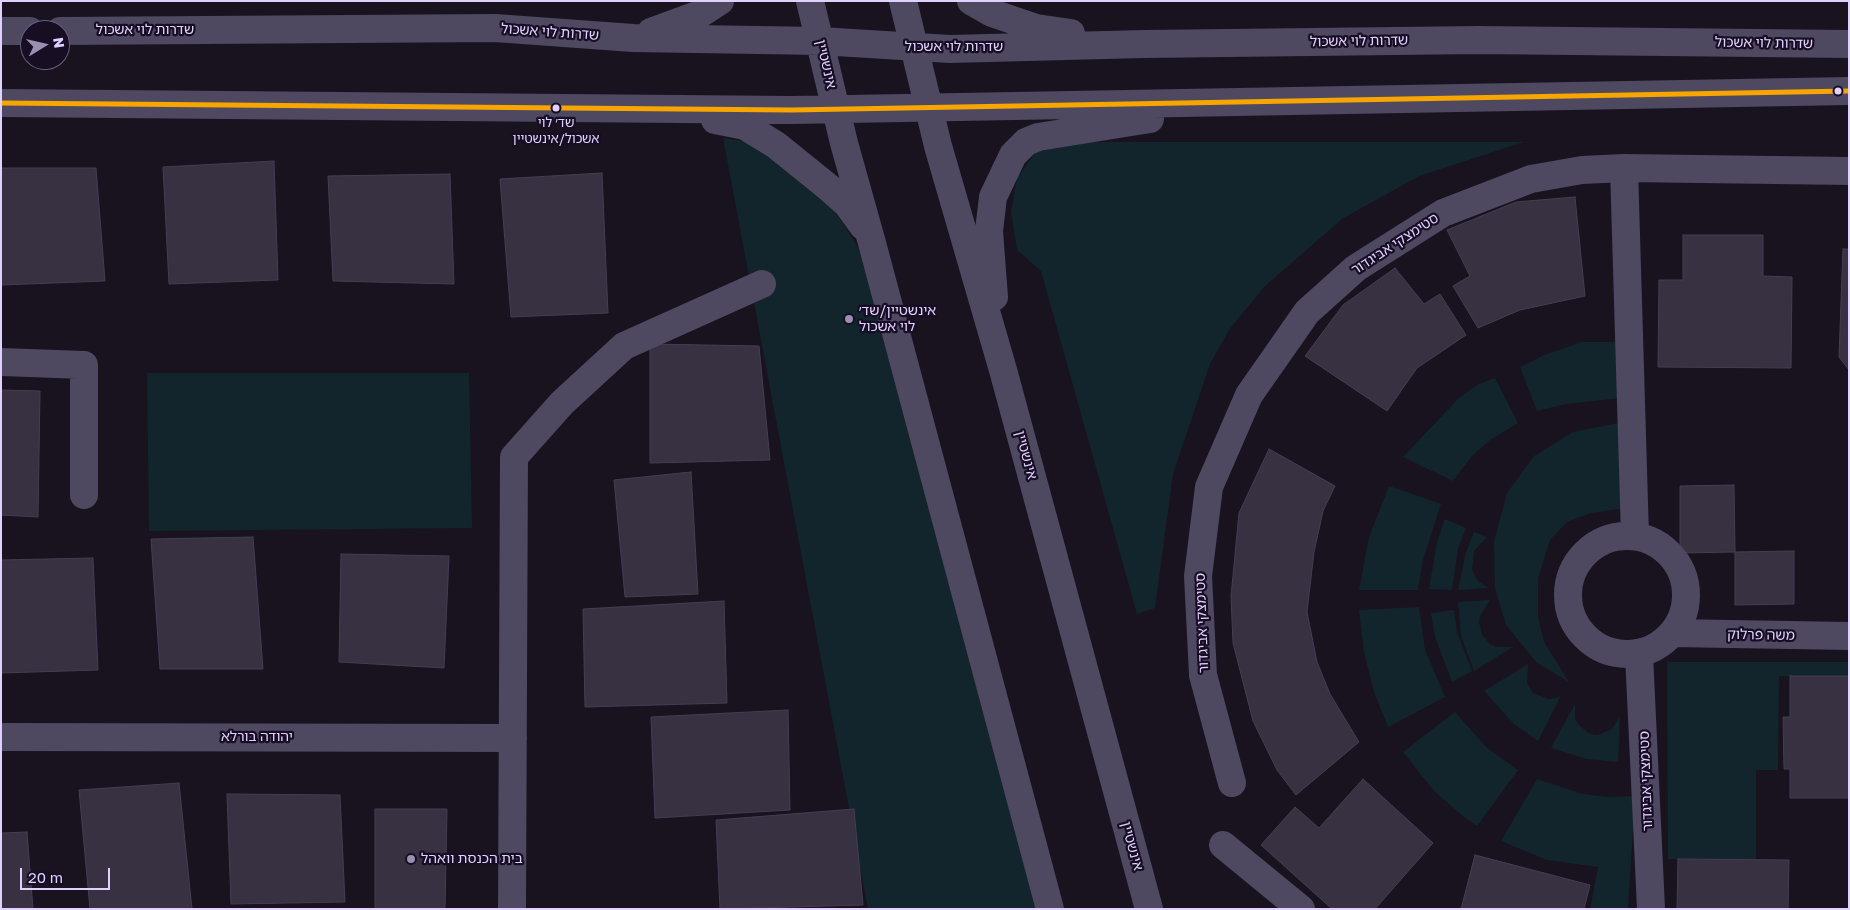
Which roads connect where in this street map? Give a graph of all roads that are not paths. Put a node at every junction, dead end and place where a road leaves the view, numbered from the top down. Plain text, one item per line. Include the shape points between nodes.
1 (720, 1) edge
2 (810, 1) edge
3 (903, 1) edge
4 (971, 1) edge
5 (70, 30) edge
6 (633, 38) junction
7 (820, 41) junction
8 (1144, 44) junction
9 (1849, 44) edge
10 (913, 47) junction
11 (1849, 91) edge
12 (1, 103) edge
13 (1247, 103) junction
14 (662, 108) junction
15 (836, 109) junction
16 (929, 109) junction
17 (1624, 168) junction
18 (1849, 171) edge
19 (872, 243) junction
20 (762, 284) dead end
21 (1, 362) edge
22 (1003, 370) junction
23 (84, 495) dead end
24 (1635, 536) junction
25 (1672, 633) junction
26 (1849, 636) edge
27 (1639, 654) junction
28 (1, 737) edge
29 (512, 738) junction
30 (1232, 783) dead end
31 (1223, 845) dead end
32 (512, 909) edge
33 (1050, 909) edge
34 (1149, 909) edge
35 (1301, 909) edge
36 (1651, 909) edge

1 - 6 street via 700,14
2 - 7 street, אינשטיין
3 - 10 street, אינשטיין
4 - 8 street via 992,14 1036,28
5 - 6 street, שדרות לוי אשכול via 495,28
6 - 7 street, שדרות לוי אשכול
7 - 10 street, שדרות לוי אשכול
7 - 15 street, אינשטיין
8 - 9 street, שדרות לוי אשכול via 1478,40
8 - 10 street, שדרות לוי אשכול
10 - 16 street, אינשטיין
11 - 13 street
12 - 14 street
13 - 16 street
13 - 22 street via 1038,137 1026,142 1013,154 993,197 989,231
14 - 15 street
14 - 19 street via 745,126 759,133 835,193 862,223
15 - 16 street
15 - 19 street, אינשטיין
16 - 22 street, אינשטיין
17 - 18 street
17 - 24 street
17 - 30 street, סטימצקי אביגדור via 1582,170 1531,179 1443,213 1356,268 1307,312 1249,394 1209,487 1198,576 1203,675
19 - 33 street, אינשטיין
20 - 29 street via 624,346 562,403 514,457
21 - 23 street via 84,364
22 - 34 street, אינשטיין
24 - 25 street via 1664,549 1676,561 1683,576 1685,609
24 - 27 street via 1615,537 1598,544 1583,556 1573,571 1568,589 1569,607 1576,625 1588,640 1603,650
25 - 26 street, משה פרלוק
25 - 27 street via 1655,648
27 - 36 street, סטימצקי אביגדור
28 - 29 street, יהודה בורלא
29 - 32 street
31 - 35 street

